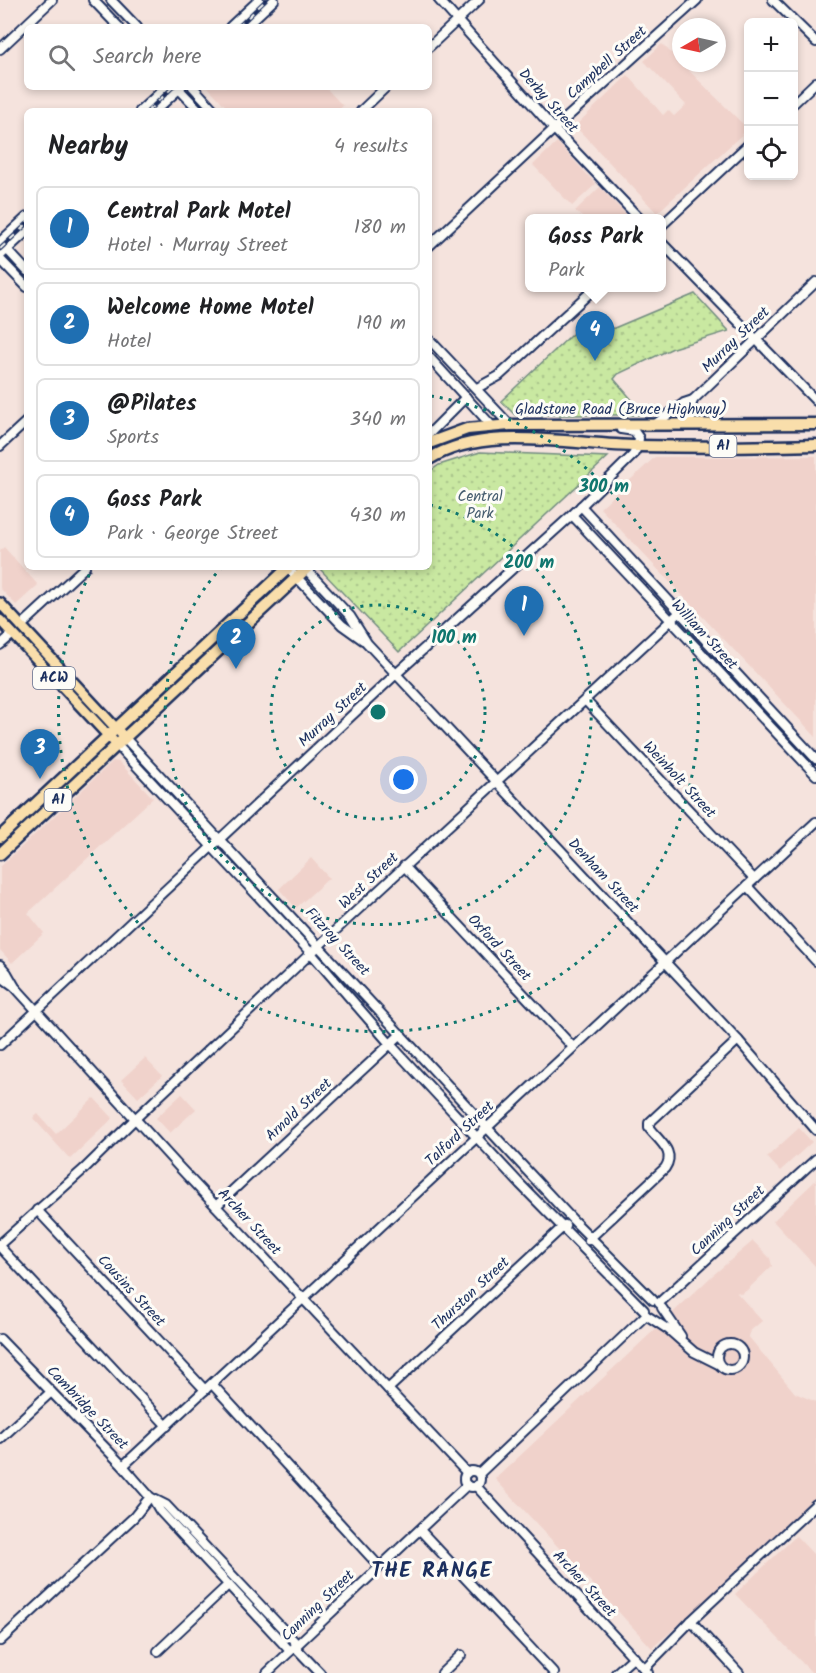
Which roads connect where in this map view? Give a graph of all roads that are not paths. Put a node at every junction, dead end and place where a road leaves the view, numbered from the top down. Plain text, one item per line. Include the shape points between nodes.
1 (52, 0) edge
2 (93, 0) edge
3 (111, 0) edge
4 (259, 0) edge
5 (274, 0) edge
6 (439, 0) edge
7 (479, 0) edge
8 (697, 0) edge
9 (773, 0) edge
10 (457, 20) junction
11 (27, 24) edge
12 (117, 24) edge
13 (134, 24) edge
14 (233, 24) edge
15 (248, 24) edge
16 (24, 26) edge
17 (816, 42) edge
18 (432, 44) edge
19 (0, 49) edge
20 (816, 82) edge
21 (163, 90) edge
22 (177, 90) edge
23 (181, 90) edge
24 (196, 90) edge
25 (383, 90) edge
26 (798, 99) edge
27 (143, 108) edge
28 (158, 108) edge
29 (197, 108) edge
30 (212, 108) edge
31 (364, 108) edge
32 (554, 129) junction
33 (744, 149) edge
34 (634, 214) edge
35 (24, 220) edge
36 (666, 221) edge
37 (24, 234) edge
38 (0, 242) edge
39 (432, 243) edge
40 (666, 247) edge
41 (7, 249) junction
42 (0, 257) edge
43 (24, 268) edge
44 (816, 282) edge
45 (24, 284) edge
46 (591, 292) edge
47 (756, 338) junction
48 (432, 342) edge
49 (432, 360) edge
50 (477, 388) junction
51 (466, 397) junction
52 (693, 400) junction
53 (816, 401) edge
54 (24, 424) edge
55 (510, 424) junction
56 (591, 424) junction
57 (816, 424) edge
58 (654, 425) junction
59 (690, 425) junction
60 (492, 426) junction
61 (432, 431) edge
62 (432, 442) edge
63 (556, 442) junction
64 (816, 445) edge
65 (0, 446) edge
66 (638, 447) junction
67 (432, 457) edge
68 (581, 506) junction
69 (572, 515) junction
70 (82, 570) edge
71 (285, 570) edge
72 (290, 570) edge
73 (304, 570) edge
74 (308, 570) edge
75 (297, 578) junction
76 (0, 603) edge
77 (679, 613) junction
78 (0, 620) edge
79 (671, 620) junction
80 (21, 626) junction
81 (13, 634) junction
82 (367, 643) junction
83 (0, 645) edge
84 (396, 674) junction
85 (585, 700) junction
86 (112, 732) junction
87 (121, 742) junction
88 (816, 759) edge
89 (816, 775) edge
90 (496, 781) junction
91 (170, 785) junction
92 (162, 794) junction
93 (816, 822) edge
94 (0, 837) edge
95 (220, 838) junction
96 (212, 846) junction
97 (0, 854) edge
98 (404, 866) junction
99 (754, 879) junction
100 (747, 886) junction
101 (320, 946) junction
102 (312, 953) junction
103 (816, 961) edge
104 (664, 962) junction
105 (0, 964) edge
106 (0, 976) edge
107 (15, 987) junction
108 (36, 1011) junction
109 (401, 1034) junction
110 (738, 1040) junction
111 (390, 1044) junction
112 (0, 1046) edge
113 (573, 1047) junction
114 (136, 1118) junction
115 (487, 1128) junction
116 (816, 1130) edge
117 (477, 1136) junction
118 (816, 1159) edge
119 (216, 1206) junction
120 (37, 1210) junction
121 (572, 1219) junction
122 (563, 1227) junction
123 (590, 1238) junction
124 (583, 1245) junction
125 (0, 1246) edge
126 (613, 1261) junction
127 (604, 1270) junction
128 (303, 1299) junction
129 (658, 1303) junction
130 (647, 1314) junction
131 (0, 1339) edge
132 (718, 1351) junction
133 (718, 1364) junction
134 (212, 1384) junction
135 (388, 1389) junction
136 (205, 1390) junction
137 (51, 1392) junction
138 (166, 1426) junction
139 (0, 1439) edge
140 (123, 1466) junction
141 (467, 1473) junction
142 (478, 1474) junction
143 (471, 1486) junction
144 (151, 1498) junction
145 (816, 1504) edge
146 (420, 1530) junction
147 (379, 1566) junction
148 (228, 1585) junction
149 (691, 1621) junction
150 (0, 1641) edge
151 (294, 1647) junction
152 (158, 1651) dead end
153 (461, 1655) dead end
154 (634, 1658) junction
155 (646, 1671) edge
156 (267, 1673) edge
157 (320, 1673) edge
158 (442, 1673) edge
159 (554, 1673) edge
160 (616, 1673) edge
161 (739, 1673) edge

1 - 11 street
2 - 12 street
3 - 13 street
4 - 14 street
5 - 15 street
6 - 10 street, Derby Street
7 - 10 street
8 - 32 street, Campbell Street
9 - 17 street
10 - 18 street
10 - 32 street, Derby Street
16 - 19 street
20 - 26 street
21 - 27 street
22 - 28 street
23 - 29 street
24 - 30 street
25 - 31 street
32 - 34 street, Derby Street
32 - 39 street, Campbell Street
33 - 36 street
35 - 38 street
37 - 41 street
38 - 41 street
40 - 47 street
41 - 42 street
41 - 43 street
42 - 45 street
44 - 47 street, Murray Street
46 - 50 street via 499,376
47 - 52 street, Murray Street
47 - 53 street
48 - 50 street
49 - 51 street
50 - 55 street
51 - 60 street
51 - 61 street
52 - 58 street, Murray Street
52 - 59 street
54 - 65 street
55 - 56 highway, Gladstone Road (Bruce Highway) / A1
55 - 60 highway, Gladstone Road (Bruce Highway) / A1
56 - 58 highway, Gladstone Road (Bruce Highway) / A1
56 - 66 street via 596,429 630,429 639,438
57 - 59 highway, Gladstone Road (Bruce Highway) / A1
58 - 59 highway, Gladstone Road (Bruce Highway) / A1
60 - 62 highway, Gladstone Road (Bruce Highway) / A1 via 467,429
60 - 63 highway via 501,432
63 - 66 highway, Gladstone Road (Bruce Highway) / A1
63 - 67 highway, Gladstone Road (Bruce Highway) / A1 via 477,441
64 - 66 highway, Gladstone Road (Bruce Highway) / A1
66 - 68 street, Murray Street
68 - 69 street, Murray Street
68 - 77 street
69 - 79 street, William Street
69 - 84 street, Murray Street
70 - 80 street
71 - 86 highway, A1
72 - 75 street, Denham Street
73 - 75 highway, A1
74 - 82 street, Denham Street via 350,616
75 - 82 street, Denham Street via 342,625
75 - 87 highway, A1
76 - 80 main road, Fitzroy Street / ACW
77 - 79 street, West Street
77 - 88 street
78 - 81 main road, Fitzroy Street / ACW
79 - 85 street, West Street
79 - 89 street, William Street
80 - 81 main road
80 - 86 main road, Fitzroy Street / ACW
81 - 83 street
81 - 86 main road, Fitzroy Street / ACW
82 - 84 street, Denham Street
84 - 90 street, Denham Street
84 - 95 street, Murray Street
85 - 90 street, West Street
85 - 99 street, Weinholt Street
86 - 87 main road, Fitzroy Street
86 - 94 highway, A1
87 - 91 street, Fitzroy Street
87 - 92 street, Fitzroy Street
87 - 97 highway, A1
90 - 98 street, West Street
90 - 104 street, Denham Street
91 - 92 street
91 - 95 street, Fitzroy Street
92 - 96 street, Fitzroy Street
93 - 99 street, Talford Street
95 - 96 street, Murray Street
95 - 101 street, Fitzroy Street
96 - 102 street, Fitzroy Street
96 - 108 street, Murray Street
98 - 101 street, West Street
98 - 113 street, Oxford Street
99 - 100 street, Talford Street
100 - 103 street
100 - 104 street, Talford Street
101 - 102 street, West Street
101 - 109 street, Fitzroy Street
102 - 111 street, Fitzroy Street
102 - 114 street, West Street
104 - 110 street, Denham Street
104 - 113 street, Talford Street
105 - 107 street, Archer Street
106 - 107 street, Archer Street
107 - 108 street, Archer Street
108 - 112 street, Murray Street
108 - 114 street, Archer Street
109 - 111 street, Arnold Street
109 - 115 street, Fitzroy Street
110 - 116 street, Denham Street
110 - 123 street via 649,1123 670,1154 670,1161
111 - 117 street, Fitzroy Street
111 - 119 street, Arnold Street
113 - 115 street, Talford Street
114 - 119 street, Archer Street
114 - 120 street, West Street
115 - 117 street, Talford Street
115 - 121 street, Fitzroy Street
117 - 122 street, Fitzroy Street
117 - 128 street, Talford Street
118 - 129 street, Canning Street
119 - 128 street, Archer Street
120 - 125 street, West Street
120 - 136 street, Cousins Street
121 - 122 street, Thurston Street
121 - 123 street, Fitzroy Street
122 - 124 street, Fitzroy Street
122 - 135 street, Thurston Street
123 - 124 street
123 - 126 street, Fitzroy Street
124 - 127 street, Fitzroy Street
125 - 138 street
126 - 127 street
126 - 129 street, Fitzroy Street
127 - 130 street, Fitzroy Street
128 - 134 street, Talford Street
128 - 135 street, Archer Street
129 - 130 street via 648,1302
129 - 130 street via 659,1316
129 - 132 street, Fitzroy Street via 696,1351
130 - 133 street, Fitzroy Street via 694,1352
130 - 142 street
131 - 137 street, Cambridge Street
132 - 133 street
132 - 133 street via 733,1344 743,1358 740,1366 732,1370
134 - 136 street, Talford Street
134 - 147 street
135 - 141 street, Archer Street
136 - 138 street, Talford Street
137 - 139 street
137 - 140 street, Cambridge Street
138 - 140 street, Talford Street
140 - 144 street, Cambridge Street
141 - 142 street
141 - 143 street via 464,1480
142 - 143 street via 480,1481
143 - 146 street, Canning Street
143 - 154 street, Archer Street
144 - 148 street, Cambridge Street
144 - 150 street
144 - 151 street, Cambridge Street via 166,1505
145 - 149 street
146 - 147 street, Canning Street
146 - 159 street
147 - 151 street, Canning Street
148 - 151 street, Cambridge Street
148 - 152 street
149 - 155 street
149 - 161 street
151 - 156 street, Canning Street
151 - 157 street, Cambridge Street
153 - 158 street
154 - 155 street, Archer Street
154 - 160 street

